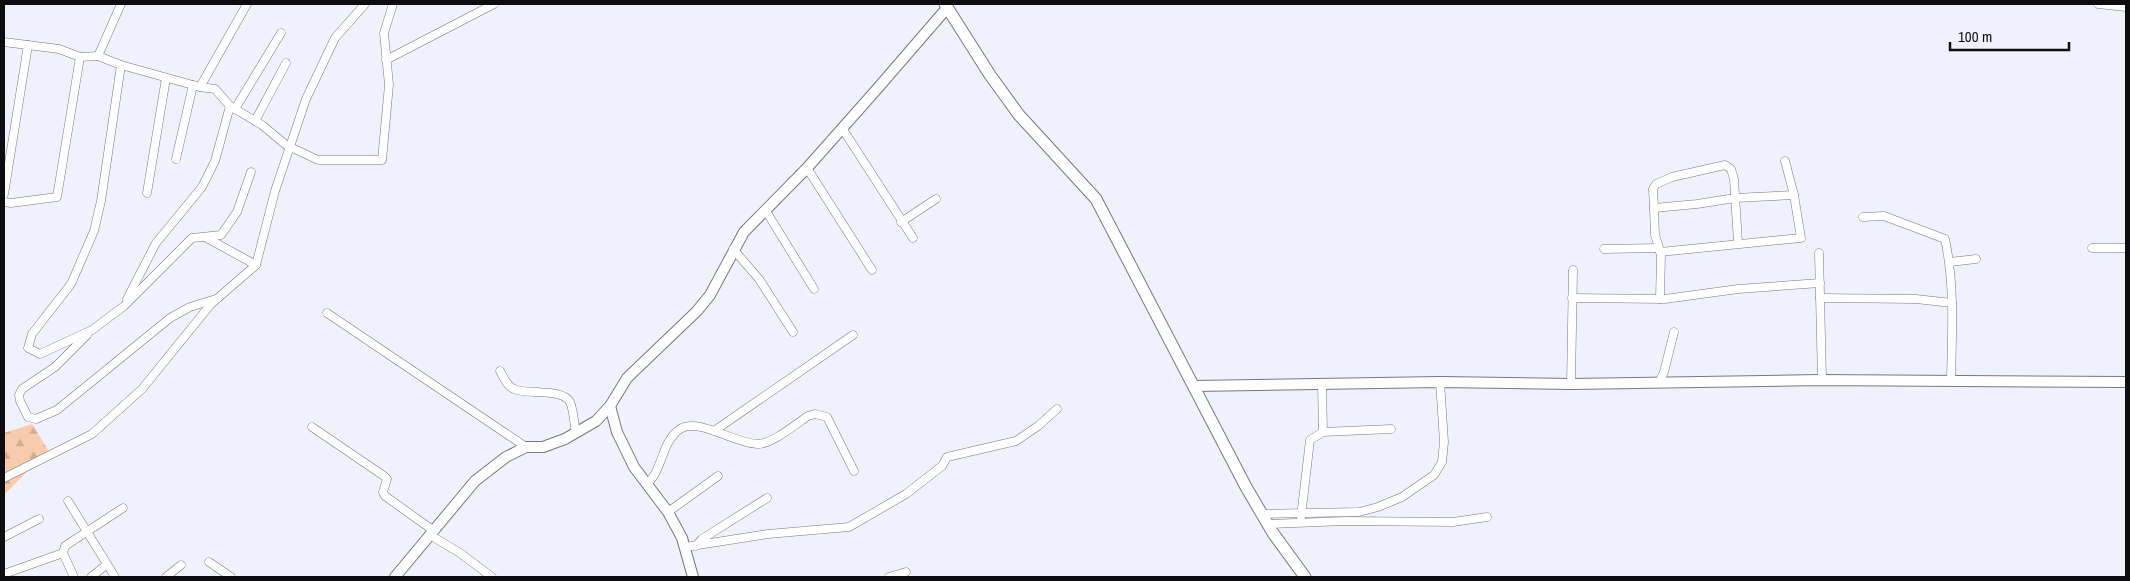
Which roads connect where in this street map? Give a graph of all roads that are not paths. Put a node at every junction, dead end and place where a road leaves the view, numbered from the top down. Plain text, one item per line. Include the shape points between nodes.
1 (121, 4) edge
2 (247, 4) edge
3 (365, 4) edge
4 (393, 4) edge
5 (494, 4) edge
6 (2098, 4) edge
7 (946, 6) edge
8 (2126, 7) edge
9 (282, 33) dead end
10 (4, 42) edge
11 (28, 45) junction
12 (98, 56) junction
13 (80, 57) junction
14 (386, 60) junction
15 (286, 63) dead end
16 (121, 65) junction
17 (166, 78) junction
18 (196, 86) junction
19 (232, 107) junction
20 (255, 121) junction
21 (842, 128) junction
22 (290, 146) junction
23 (176, 159) dead end
24 (1785, 161) dead end
25 (807, 168) junction
26 (251, 172) dead end
27 (147, 193) dead end
28 (4, 194) edge
29 (1794, 195) junction
30 (936, 198) dead end
31 (1735, 198) junction
32 (4, 202) edge
33 (1654, 208) junction
34 (766, 211) junction
35 (1863, 217) dead end
36 (901, 222) junction
37 (205, 237) junction
38 (913, 238) dead end
39 (1738, 243) junction
40 (2092, 248) dead end
41 (2126, 248) edge
42 (733, 249) junction
43 (1604, 249) dead end
44 (1659, 250) junction
45 (1819, 253) dead end
46 (1976, 258) dead end
47 (1950, 262) junction
48 (256, 265) junction
49 (872, 270) dead end
50 (1573, 270) dead end
51 (1820, 282) junction
52 (814, 290) dead end
53 (1572, 298) junction
54 (1820, 298) junction
55 (216, 299) junction
56 (1660, 299) junction
57 (1952, 304) junction
58 (124, 306) junction
59 (327, 313) dead end
60 (92, 330) junction
61 (793, 332) dead end
62 (1674, 332) dead end
63 (853, 335) dead end
64 (500, 371) dead end
65 (1822, 380) junction
66 (1951, 380) junction
67 (1440, 382) junction
68 (2126, 382) edge
69 (1659, 383) junction
70 (1322, 384) junction
71 (1572, 384) junction
72 (1194, 386) junction
73 (610, 406) junction
74 (1057, 409) dead end
75 (312, 427) dead end
76 (1391, 430) dead end
77 (714, 431) junction
78 (1323, 432) junction
79 (576, 433) junction
80 (526, 447) junction
81 (854, 471) dead end
82 (718, 476) dead end
83 (4, 478) edge
84 (646, 484) junction
85 (767, 498) dead end
86 (68, 501) dead end
87 (123, 508) dead end
88 (668, 512) junction
89 (1302, 512) junction
90 (1487, 517) dead end
91 (39, 519) dead end
92 (1264, 519) junction
93 (1298, 523) junction
94 (86, 533) junction
95 (432, 533) junction
96 (4, 537) edge
97 (696, 546) junction
98 (685, 547) junction
99 (63, 553) junction
100 (210, 562) dead end
101 (106, 565) junction
102 (181, 565) dead end
103 (906, 572) dead end
104 (4, 574) edge
105 (74, 577) edge
106 (91, 577) edge
107 (115, 577) edge
108 (166, 577) edge
109 (230, 577) edge
110 (395, 577) edge
111 (492, 577) edge
112 (693, 577) edge
113 (890, 577) edge
114 (1305, 577) edge

1 - 12 street
2 - 18 street
3 - 22 street via 335,38 306,99
4 - 14 street via 384,33
5 - 14 street
6 - 8 street
7 - 21 street
7 - 72 main road via 1019,114 1096,199
9 - 19 street
10 - 11 street
11 - 13 street via 59,49
11 - 28 street
12 - 13 street
12 - 16 street
13 - 32 street via 57,198
14 - 22 street via 388,85 382,160 318,160
15 - 20 street
16 - 17 street
16 - 60 street via 94,231 71,284 32,334 28,348 40,354
17 - 18 street
17 - 27 street
18 - 19 street via 215,89
18 - 23 street
19 - 20 street
19 - 58 street via 215,161 202,187 156,243
20 - 22 street
21 - 25 street
21 - 36 street
22 - 48 street
24 - 29 street
25 - 34 street
25 - 49 street
26 - 37 street via 237,212 221,235
29 - 31 street
29 - 39 street via 1801,238
30 - 36 street
31 - 33 street
31 - 33 street via 1732,172 1728,166 1722,165 1660,181 1653,189
31 - 39 street
33 - 44 street
34 - 42 street via 744,232
34 - 52 street
35 - 47 street via 1884,216 1945,239
36 - 38 street
37 - 48 street
37 - 58 street via 192,238
39 - 44 street via 1700,249
40 - 41 street
42 - 61 street via 759,278
42 - 73 street via 710,295 628,378
43 - 44 street
44 - 56 street
45 - 51 street
46 - 47 street
47 - 57 street
48 - 55 street
50 - 53 street
51 - 54 street
51 - 56 street
53 - 56 street
53 - 71 street
54 - 57 street via 1916,299
54 - 65 street
55 - 60 street via 190,307 170,318 57,410 36,419 28,417 20,401 22,389 54,367
55 - 83 street via 142,389 92,434
57 - 66 street
58 - 60 street
59 - 80 street
62 - 69 street
63 - 77 street
64 - 79 street via 513,389 565,397 570,402
65 - 66 street
65 - 69 street
66 - 68 street
67 - 70 street
67 - 71 street
67 - 89 street via 1444,442 1442,462 1434,475 1402,497 1378,508 1359,512
69 - 71 street
70 - 72 street
70 - 78 street
72 - 92 main road
73 - 79 street via 596,421
73 - 84 street via 617,432
74 - 97 street via 1016,441 947,457 942,466 906,494 849,527 768,534
75 - 95 street via 384,476 387,479 385,496
76 - 78 street
77 - 81 street via 759,444 808,416 827,417
77 - 84 street via 690,425 681,429 668,445 654,478
78 - 89 street via 1310,440
79 - 80 street via 542,447
80 - 95 street via 489,468
82 - 88 street
84 - 88 street
85 - 97 street
86 - 94 street
87 - 94 street
88 - 98 street
89 - 92 street
89 - 93 street
90 - 93 street via 1453,522
91 - 96 street
92 - 93 street
92 - 114 main road
94 - 99 street via 66,546
94 - 101 street
95 - 110 street
95 - 111 street
97 - 98 street
98 - 112 street
99 - 104 street
99 - 105 street
100 - 109 street
101 - 106 street
101 - 107 street
102 - 108 street
103 - 113 street

